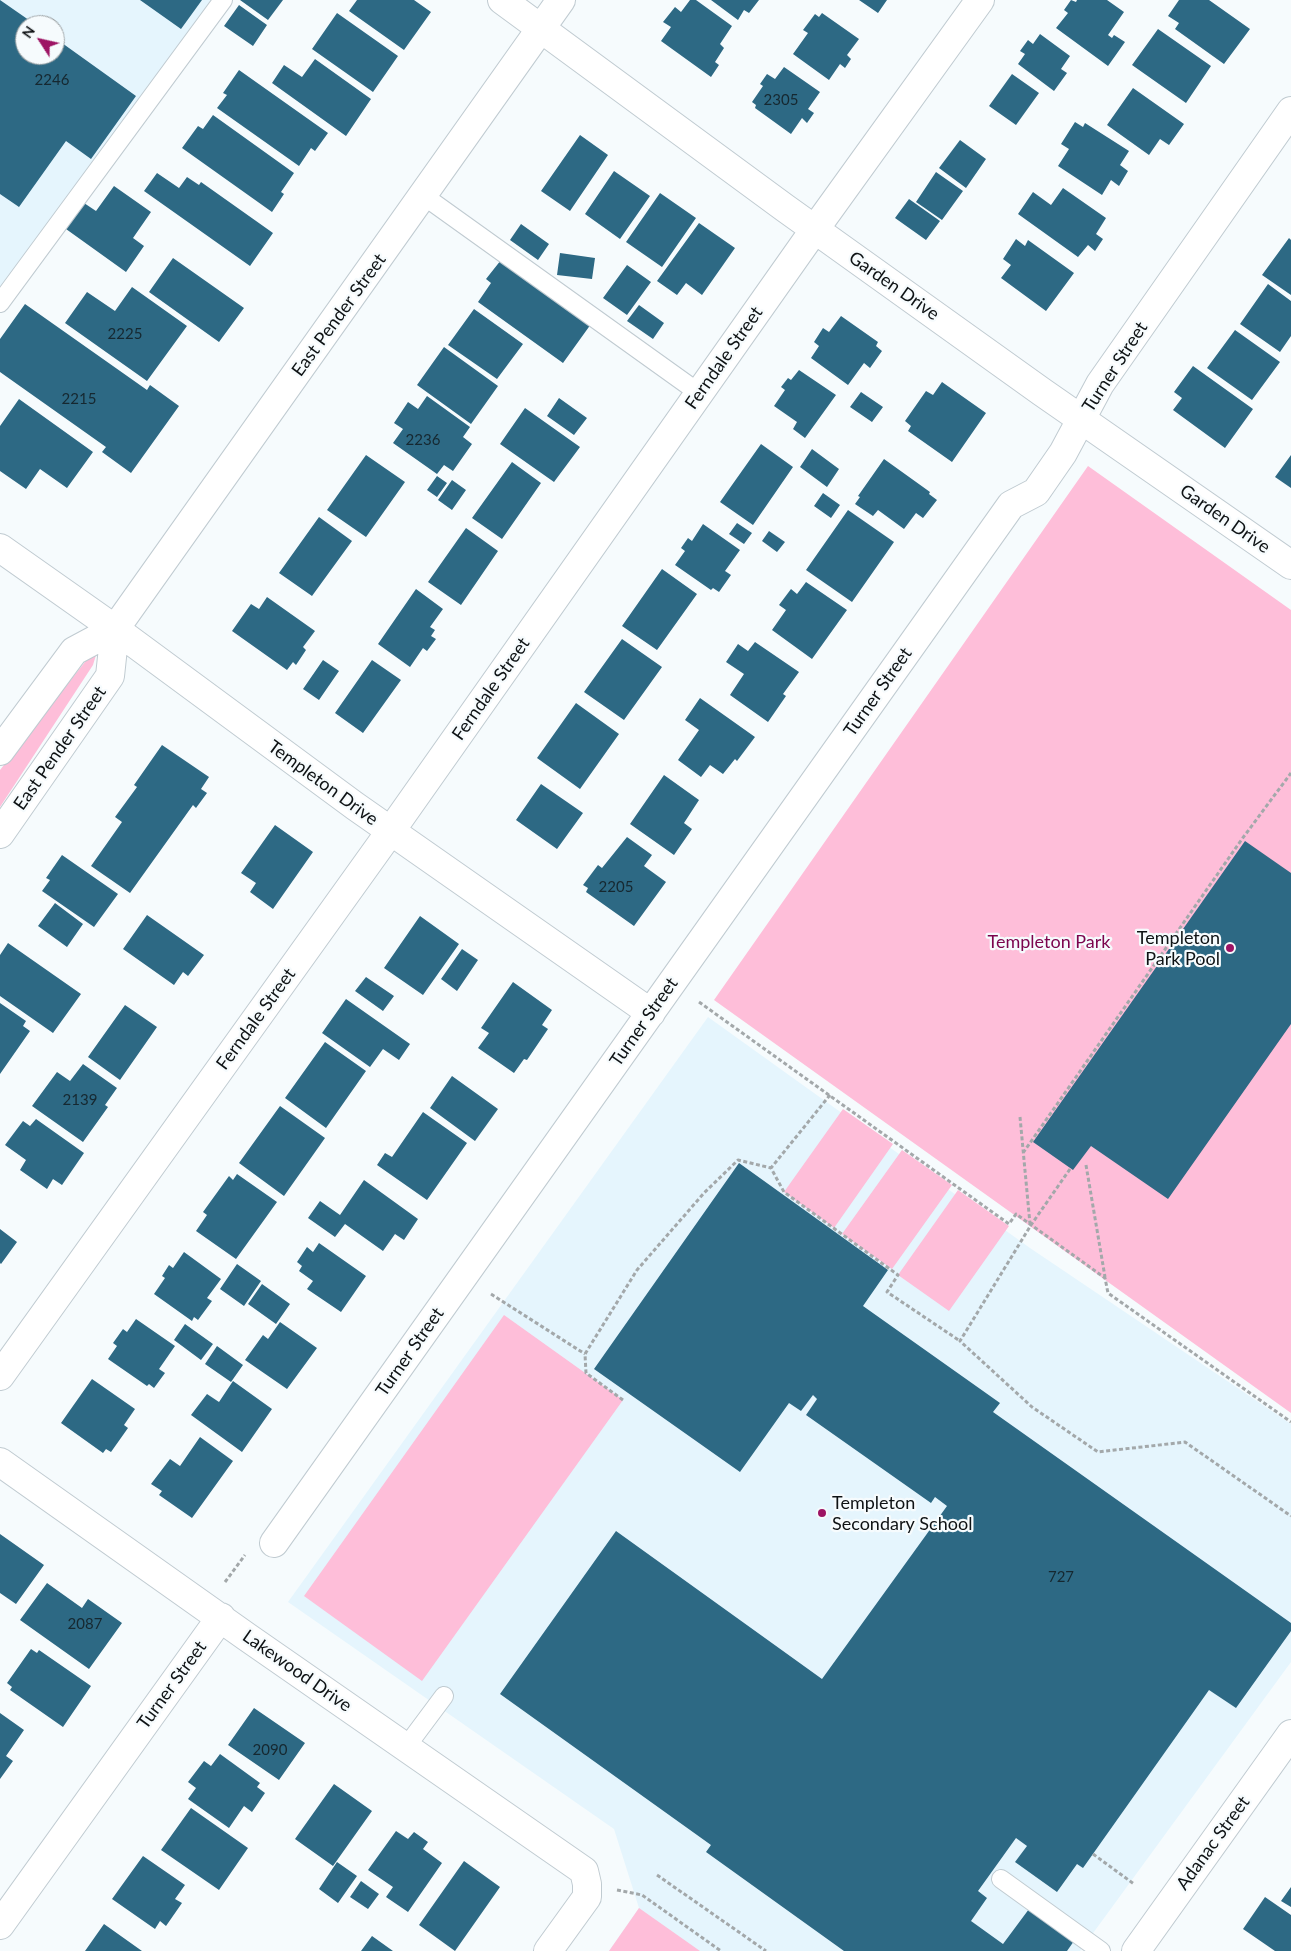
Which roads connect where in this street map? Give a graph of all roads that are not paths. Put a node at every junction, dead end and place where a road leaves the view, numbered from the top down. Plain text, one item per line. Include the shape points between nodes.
1 (223, 0) edge
2 (502, 0) edge
3 (561, 0) edge
4 (980, 0) edge
5 (541, 29) junction
6 (1291, 111) edge
7 (424, 196) junction
8 (815, 230) junction
9 (0, 302) edge
10 (699, 392) junction
11 (1081, 419) junction
12 (0, 548) edge
13 (1291, 565) edge
14 (115, 629) junction
15 (0, 751) edge
16 (390, 832) junction
17 (0, 834) edge
18 (650, 1013) junction
19 (0, 1376) edge
20 (0, 1462) edge
21 (274, 1543) road end
22 (221, 1617) junction
23 (444, 1696) dead end
24 (1291, 1734) edge
25 (406, 1747) junction
26 (1001, 1879) dead end
27 (0, 1925) edge
28 (548, 1951) edge
29 (1101, 1951) edge
30 (1136, 1951) edge

1 - 9 lane
2 - 5 street, Garden Drive
3 - 5 street, East Pender Street
4 - 8 street, Ferndale Street
5 - 7 street, East Pender Street
5 - 8 street, Garden Drive
6 - 11 street, Turner Street via 1100,384
7 - 10 lane
7 - 14 street, East Pender Street
8 - 10 street, Ferndale Street
8 - 11 street, Garden Drive
10 - 16 street, Ferndale Street
11 - 13 street, Garden Drive
11 - 18 street, Turner Street via 1063,453 1036,492 1011,506
12 - 14 street, Templeton Drive
14 - 15 street, East Pender Street via 74,651
14 - 16 street, Templeton Drive
14 - 17 street, East Pender Street via 110,676
16 - 18 street, Templeton Drive
16 - 19 street, Ferndale Street
18 - 21 street, Turner Street
20 - 22 street, Lakewood Drive
22 - 25 street, Lakewood Drive
22 - 27 street, Turner Street
23 - 25 lane
24 - 30 street, Adanac Street
25 - 28 street, Lakewood Drive via 584,1871 587,1897
26 - 29 lane

